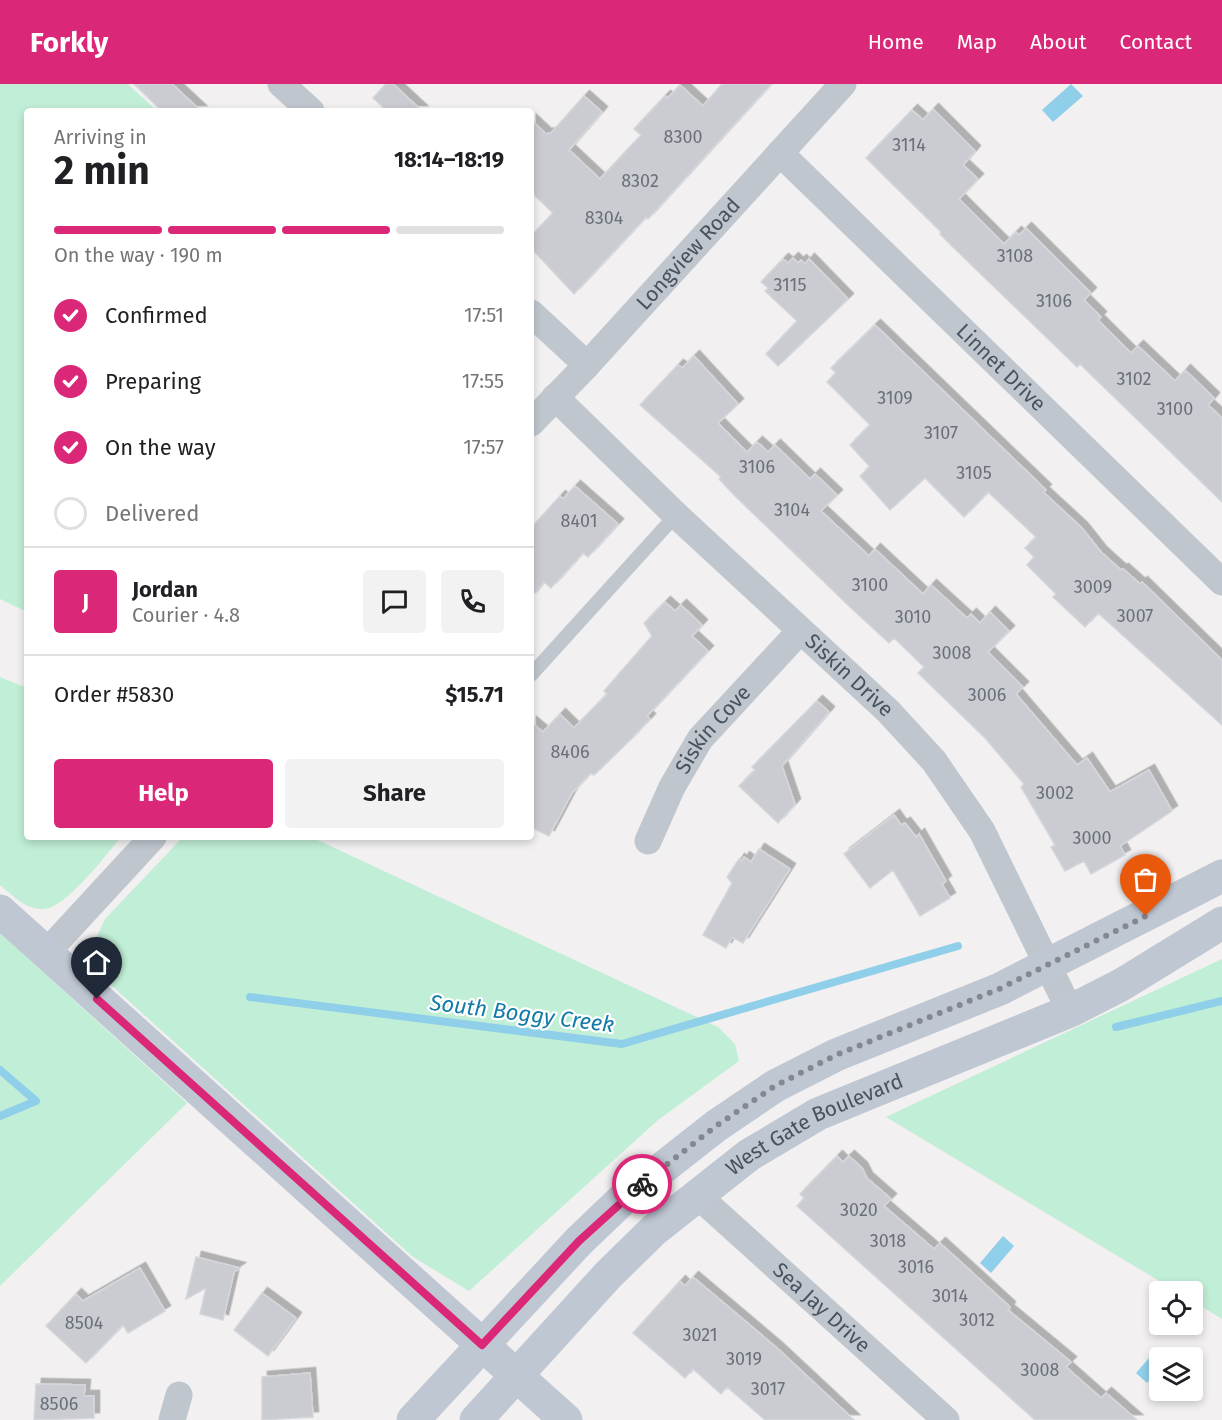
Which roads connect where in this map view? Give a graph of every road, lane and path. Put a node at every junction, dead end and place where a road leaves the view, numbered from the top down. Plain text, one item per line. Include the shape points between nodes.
1 (281, 84) edge
2 (843, 84) edge
3 (307, 108) edge
4 (780, 153) junction
5 (534, 316) edge
6 (587, 365) junction
7 (555, 397) junction
8 (534, 420) edge
9 (676, 515) junction
10 (1222, 582) edge
11 (800, 631) junction
12 (534, 672) edge
13 (150, 840) edge
14 (648, 841) dead end
15 (1222, 876) edge
16 (0, 911) edge
17 (1222, 923) edge
18 (46, 953) junction
19 (1048, 966) junction
20 (1070, 1011) junction
21 (697, 1196) junction
22 (482, 1345) junction
23 (517, 1376) junction
24 (413, 1420) edge
25 (476, 1420) edge
26 (566, 1420) edge
27 (946, 1420) edge

1 - 3 street
2 - 4 street, Longview Road
4 - 6 street, Longview Road
4 - 10 street, Linnet Drive
5 - 6 street
6 - 7 street, Longview Road
7 - 8 street, Longview Road
7 - 9 street, Siskin Drive
9 - 11 street, Siskin Drive
9 - 12 lane
11 - 14 street, Siskin Cove via 700,739 672,787
11 - 19 street, Siskin Drive via 888,711 934,761 982,831
13 - 18 street
15 - 19 main road, West Gate Boulevard
16 - 18 main road
17 - 20 main road, West Gate Boulevard via 1121,985
18 - 22 main road
19 - 20 street, Siskin Drive
19 - 22 main road, West Gate Boulevard via 836,1055 775,1086 716,1126 623,1199
20 - 21 main road, West Gate Boulevard via 818,1114 749,1155
21 - 23 main road, West Gate Boulevard via 616,1267
21 - 27 street, Sea Jay Drive
22 - 23 main road
22 - 24 main road, West Gate Boulevard
23 - 25 main road, West Gate Boulevard
23 - 26 main road

